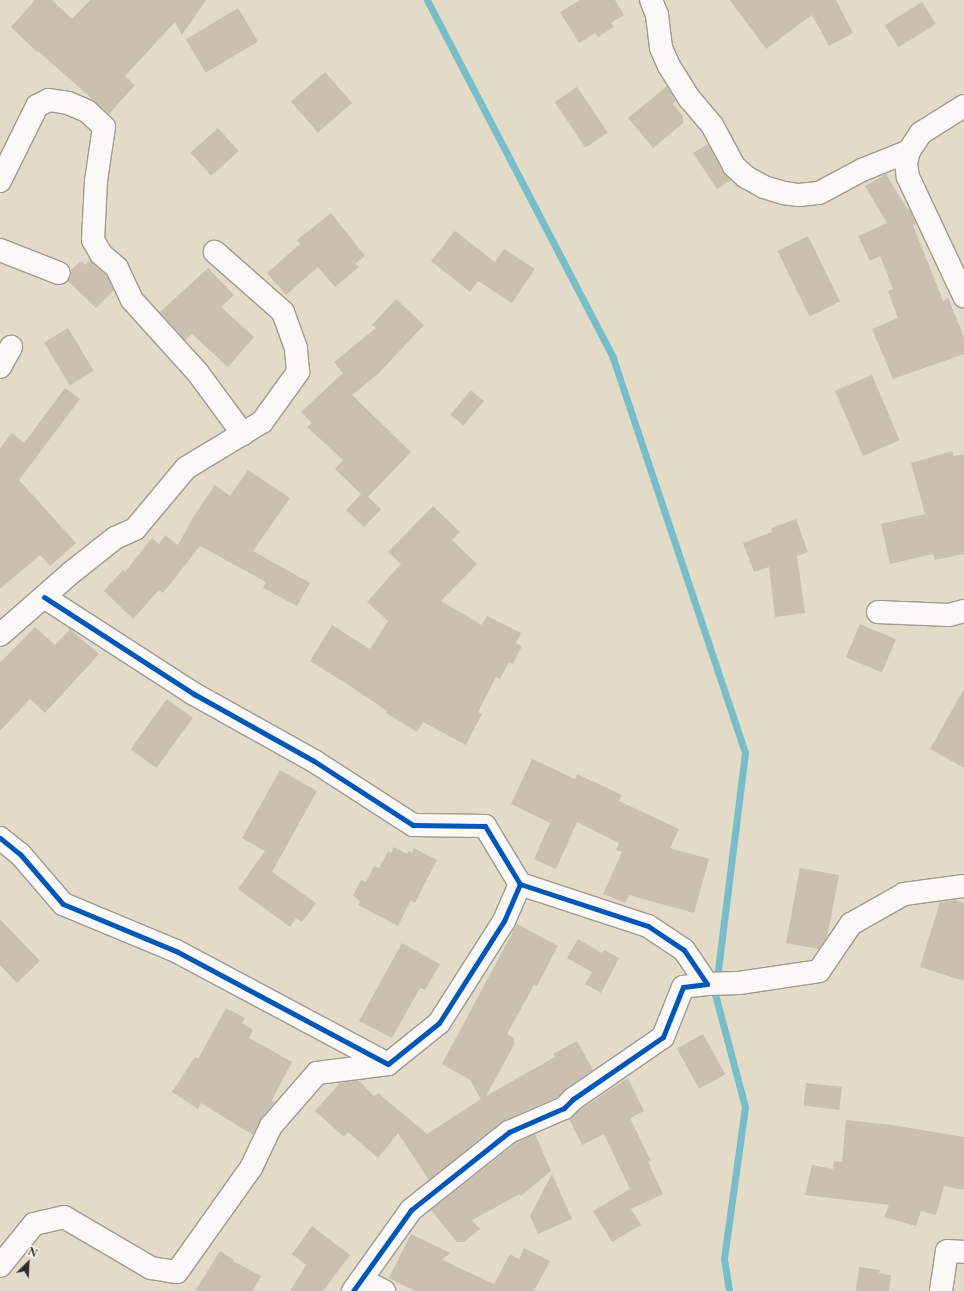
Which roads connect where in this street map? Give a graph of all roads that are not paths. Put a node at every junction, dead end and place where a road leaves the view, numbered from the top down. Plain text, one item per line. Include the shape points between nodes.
1 (651, 0) edge
2 (964, 106) edge
3 (909, 151) junction
4 (0, 181) edge
5 (0, 250) edge
6 (216, 252) dead end
7 (59, 273) dead end
8 (964, 296) edge
9 (11, 347) dead end
10 (0, 367) edge
11 (243, 434) junction
12 (44, 597) junction
13 (964, 611) edge
14 (878, 612) dead end
15 (0, 635) edge
16 (0, 838) edge
17 (520, 884) junction
18 (964, 886) edge
19 (707, 984) junction
20 (388, 1064) junction
21 (964, 1252) edge
22 (0, 1266) edge
23 (358, 1286) edge
24 (384, 1291) edge
25 (941, 1291) edge

1 - 3 street via 657,16 661,48 669,66 690,99 712,125 734,166 746,177 764,187 784,193 819,193 862,170
2 - 3 street via 921,133
3 - 8 street via 906,162 908,177
4 - 11 street via 38,106 49,100 68,103 87,111 104,127 96,182 93,240 101,254 117,268 132,300 198,373
5 - 7 street
6 - 11 street via 284,312 296,348 298,372 262,422
9 - 10 street
11 - 12 street via 186,468 135,528 115,538
12 - 15 street
12 - 17 street via 194,694 314,761 413,825 485,826
13 - 14 street via 949,615
16 - 20 street via 20,854 63,904 176,951
17 - 19 street via 648,926 684,950
17 - 20 street via 504,921 439,1023
18 - 19 street via 904,894 851,924 819,971 739,983
19 - 23 street via 683,987 663,1037 573,1099 564,1108 509,1132 411,1210
20 - 22 street via 317,1073 271,1126 251,1168 177,1272 151,1268 64,1217 34,1224
21 - 25 street via 947,1251
23 - 24 street

